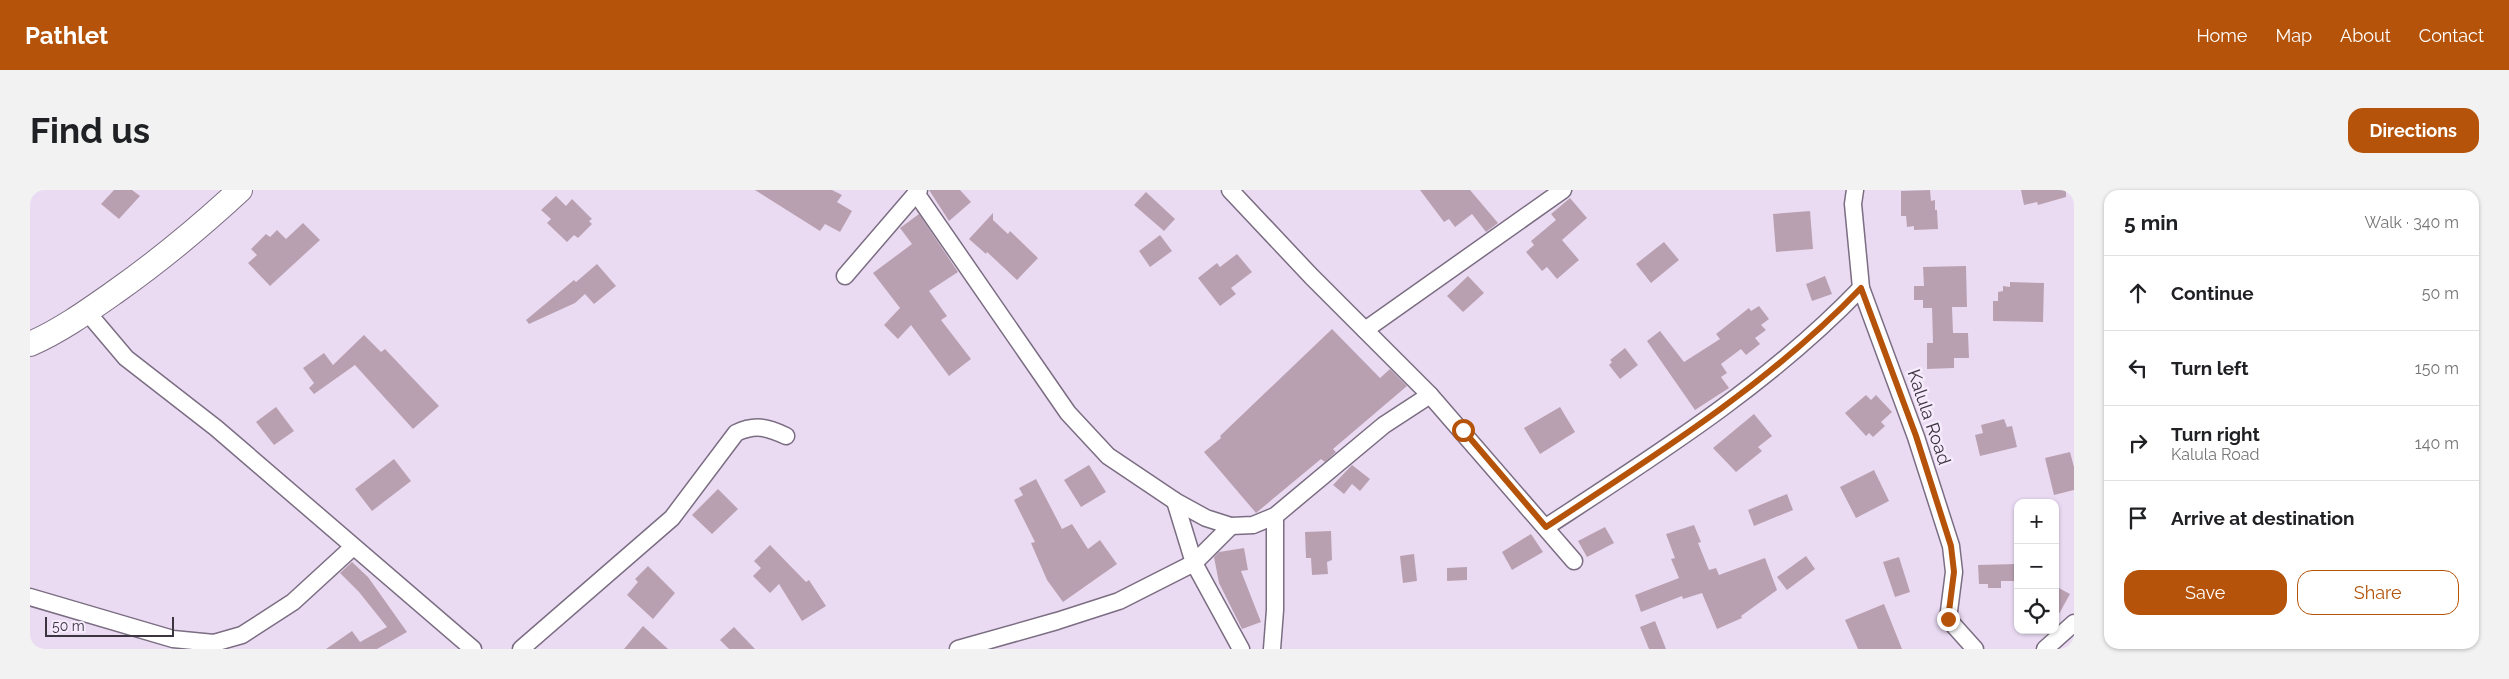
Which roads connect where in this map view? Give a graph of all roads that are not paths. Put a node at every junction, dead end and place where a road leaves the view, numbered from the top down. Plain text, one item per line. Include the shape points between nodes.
1 (240, 190) edge
2 (1230, 190) edge
3 (1563, 190) edge
4 (1855, 190) edge
5 (918, 192) edge
6 (845, 276) dead end
7 (1861, 288) junction
8 (87, 312) junction
9 (1365, 330) junction
10 (30, 344) edge
11 (1430, 394) junction
12 (786, 436) dead end
13 (1175, 501) junction
14 (1275, 516) junction
15 (1231, 526) junction
16 (1546, 527) junction
17 (353, 548) junction
18 (1574, 561) dead end
19 (1194, 564) junction
20 (30, 597) edge
21 (2074, 622) edge
22 (473, 649) edge
23 (521, 649) edge
24 (958, 649) edge
25 (1241, 649) edge
26 (1272, 649) edge
27 (1975, 649) edge
28 (2045, 649) edge

1 - 8 street via 203,224
2 - 9 street
3 - 9 street
4 - 7 street, Kalula Road via 1853,204
5 - 6 street
5 - 13 street via 1068,413 1108,456
7 - 16 street via 1825,326 1689,434
7 - 27 street, Kalula Road via 1916,436 1951,546 1954,572 1948,619
8 - 10 street
8 - 17 street via 126,358 216,428
9 - 11 street
11 - 14 street via 1384,425
11 - 16 street
12 - 23 street via 765,426 748,427 736,433 672,518
13 - 15 street via 1206,518
13 - 19 street
14 - 15 street via 1253,525
14 - 26 street
15 - 19 street
16 - 18 street
17 - 20 street via 293,602 242,635 214,643 173,639
17 - 22 street
19 - 24 street via 1118,601
19 - 25 street
21 - 28 street

